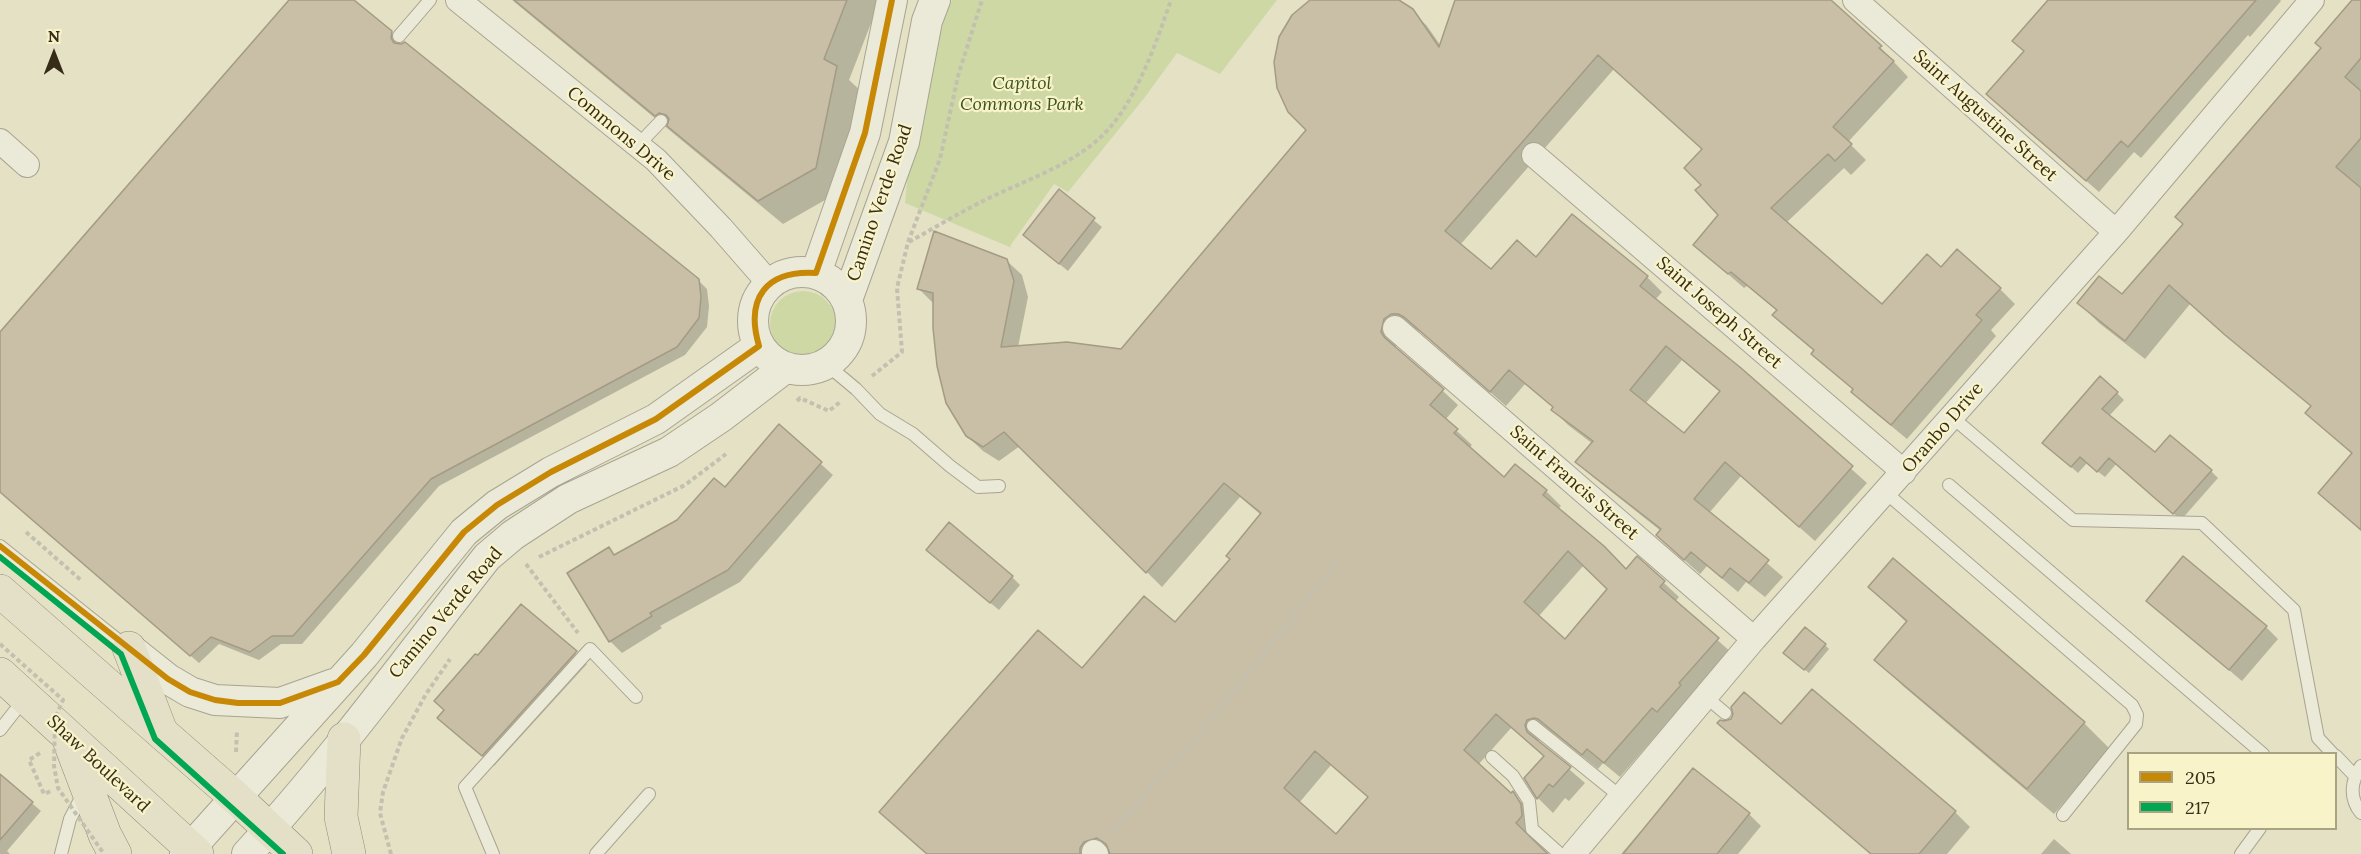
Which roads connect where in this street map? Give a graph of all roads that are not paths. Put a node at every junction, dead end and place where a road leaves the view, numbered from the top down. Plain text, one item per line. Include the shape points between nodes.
1 (430, 0) edge
2 (458, 0) edge
3 (892, 0) edge
4 (935, 0) edge
5 (1855, 0) edge
6 (2312, 0) edge
7 (399, 36) dead end
8 (661, 121) dead end
9 (0, 141) edge
10 (638, 145) junction
11 (1534, 155) dead end
12 (27, 165) dead end
13 (2116, 232) junction
14 (816, 273) junction
15 (769, 284) junction
16 (847, 300) junction
17 (1395, 328) dead end
18 (759, 346) junction
19 (826, 364) junction
20 (785, 368) junction
21 (1952, 417) junction
22 (1904, 472) junction
23 (1949, 485) dead end
24 (999, 486) dead end
25 (1885, 492) junction
26 (0, 546) edge
27 (0, 591) edge
28 (1754, 639) junction
29 (129, 648) junction
30 (0, 674) edge
31 (338, 682) junction
32 (26, 697) junction
33 (636, 697) dead end
34 (1706, 697) junction
35 (1725, 714) dead end
36 (1533, 726) dead end
37 (0, 730) edge
38 (162, 734) junction
39 (344, 739) junction
40 (54, 744) junction
41 (2262, 752) edge
42 (2331, 752) edge
43 (1492, 757) dead end
44 (2337, 757) edge
45 (2358, 771) edge
46 (72, 787) junction
47 (649, 794) dead end
48 (235, 797) junction
49 (1621, 797) junction
50 (2361, 813) edge
51 (2063, 815) dead end
52 (270, 829) junction
53 (2259, 830) edge
54 (191, 852) edge
55 (61, 854) edge
56 (115, 854) edge
57 (246, 854) edge
58 (296, 854) edge
59 (349, 854) edge
60 (494, 854) edge
61 (596, 854) edge
62 (1560, 854) edge
63 (1572, 854) edge
64 (2241, 854) edge

1 - 7 lane
2 - 10 street, Commons Drive
3 - 14 street, Camino Verde Road via 865,133
4 - 16 street, Camino Verde Road via 927,21 904,142
5 - 13 street, Saint Augustine Street
6 - 13 street, Oranbo Drive
8 - 10 lane
9 - 12 street
10 - 15 street, Commons Drive via 721,228
11 - 22 street, Saint Joseph Street
13 - 21 street, Oranbo Drive
14 - 15 street via 791,272
14 - 16 street via 834,284
15 - 18 street via 752,313 752,330
16 - 19 street via 851,314 849,336 838,355
17 - 28 street, Saint Francis Street
18 - 20 street via 766,356
18 - 31 street, Camino Verde Road via 656,419 551,472 497,505 464,532
19 - 20 street via 813,369
19 - 24 lane via 880,414 913,434 978,487
20 - 39 street, Camino Verde Road via 669,452 568,500 513,535 487,557
21 - 22 street, Oranbo Drive
21 - 42 lane via 2073,520 2202,523 2294,610 2318,738
22 - 25 street, Oranbo Drive
23 - 41 lane
25 - 28 street, Oranbo Drive
25 - 51 lane via 2132,705 2137,714 2136,724
26 - 29 lane
27 - 38 main road
28 - 34 street, Oranbo Drive
29 - 31 street via 168,679 214,700 280,703
29 - 38 main road
30 - 32 main road, Shaw Boulevard
31 - 48 street, Camino Verde Road
32 - 37 lane
32 - 40 main road, Shaw Boulevard
33 - 60 lane via 590,650 465,787
34 - 35 lane
34 - 49 street, Oranbo Drive
36 - 49 lane
38 - 48 main road
39 - 52 street, Camino Verde Road
39 - 59 main road via 341,817
40 - 46 main road
40 - 54 main road, Shaw Boulevard
43 - 62 lane via 1513,776 1529,801 1532,829
44 - 45 lane
45 - 50 lane via 2352,787
46 - 55 lane via 70,819
46 - 56 main road
47 - 61 lane
48 - 52 main road
48 - 54 street, Camino Verde Road
49 - 63 street, Oranbo Drive
52 - 57 street, Camino Verde Road
52 - 58 main road
53 - 64 lane

